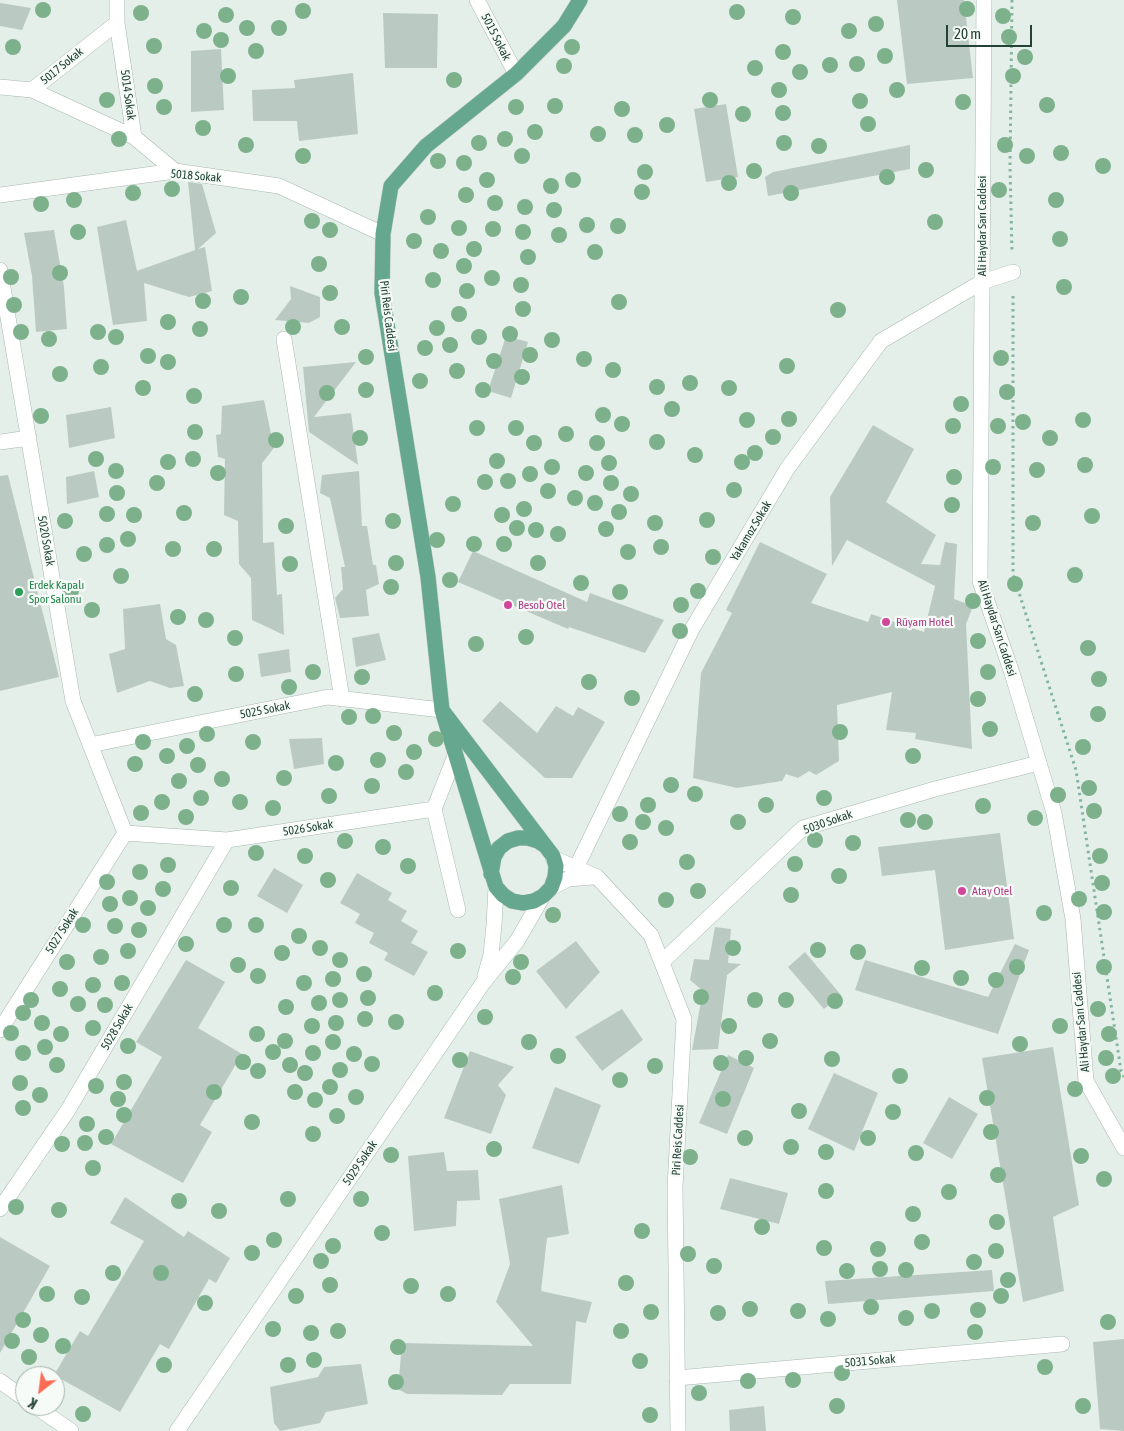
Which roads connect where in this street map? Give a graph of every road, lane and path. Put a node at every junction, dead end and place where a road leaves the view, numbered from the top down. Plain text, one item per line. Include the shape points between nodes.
1 (117, 0) edge
2 (478, 0) edge
3 (580, 0) edge
4 (984, 0) edge
5 (1012, 0) edge
6 (117, 22) junction
7 (516, 74) junction
8 (0, 87) edge
9 (32, 90) junction
10 (134, 137) junction
11 (175, 171) junction
12 (0, 195) edge
13 (383, 234) junction
14 (0, 270) edge
15 (1013, 272) junction
16 (982, 282) junction
17 (284, 339) dead end
18 (6, 343) edge
19 (28, 438) junction
20 (0, 442) edge
21 (342, 699) junction
22 (442, 710) junction
23 (90, 744) junction
24 (455, 756) junction
25 (1039, 763) junction
26 (434, 809) junction
27 (125, 833) junction
28 (227, 840) junction
29 (550, 852) junction
30 (576, 868) junction
31 (597, 877) junction
32 (494, 882) junction
33 (547, 892) junction
34 (458, 910) dead end
35 (662, 962) junction
36 (483, 983) junction
37 (0, 1030) edge
38 (1124, 1077) edge
39 (1124, 1148) edge
40 (0, 1209) edge
41 (1062, 1344) dead end
42 (677, 1378) junction
43 (0, 1381) edge
44 (15, 1392) edge
45 (50, 1416) edge
46 (71, 1431) edge
47 (177, 1431) edge
48 (678, 1431) edge

1 - 6 street, 5014 Sokak
2 - 7 street, 5015 Sokak
3 - 7 main road, Piri Reis Caddesi via 564,26
4 - 16 street, Ali Haydar Sarı Caddesi
5 - 15 path via 1010,167
6 - 9 street, 5017 Sokak
6 - 10 street, 5014 Sokak
7 - 13 main road, Piri Reis Caddesi via 426,146 390,186
8 - 9 street, 5017 Sokak
9 - 10 street
10 - 11 street, 5014 Sokak
11 - 12 street, 5018 Sokak
11 - 13 street, 5018 Sokak via 279,186
13 - 22 main road, Piri Reis Caddesi via 382,293 428,577
14 - 18 street, 5020 Sokak
15 - 16 street, Yakamoz Sokak
15 - 38 path via 1013,574 1076,770
16 - 25 street, Ali Haydar Sarı Caddesi via 980,580
16 - 30 street, Yakamoz Sokak via 881,340 787,469 692,629
17 - 21 street
18 - 19 street, 5020 Sokak
19 - 20 street
19 - 23 street, 5020 Sokak via 73,701
21 - 22 street, 5025 Sokak
21 - 23 street, 5025 Sokak via 328,697
22 - 24 main road, Piri Reis Caddesi
22 - 29 main road
23 - 27 street, 5020 Sokak
24 - 26 street
24 - 32 main road, Piri Reis Caddesi
25 - 35 street, 5030 Sokak via 935,789 803,828
25 - 39 street, Ali Haydar Sarı Caddesi via 1054,814 1073,919 1086,1081
26 - 28 street, 5026 Sokak
26 - 34 street
27 - 28 street, 5026 Sokak
27 - 37 street, 5027 Sokak
28 - 40 street, 5028 Sokak via 68,1110
29 - 30 street, Piri Reis Caddesi
29 - 32 main road via 538,841 528,838 508,841 494,857 491,867
29 - 33 main road via 556,866 555,877
30 - 31 street, Piri Reis Caddesi
31 - 33 street via 568,878
31 - 35 street, Piri Reis Caddesi via 651,935
32 - 33 main road via 512,901 534,901
32 - 36 street via 491,955
33 - 36 street, 5029 Sokak via 517,941
35 - 42 street, Piri Reis Caddesi via 684,1019 675,1188
36 - 47 street, 5029 Sokak
41 - 42 street, 5031 Sokak
42 - 48 street, Piri Reis Caddesi
43 - 44 street
45 - 46 street

